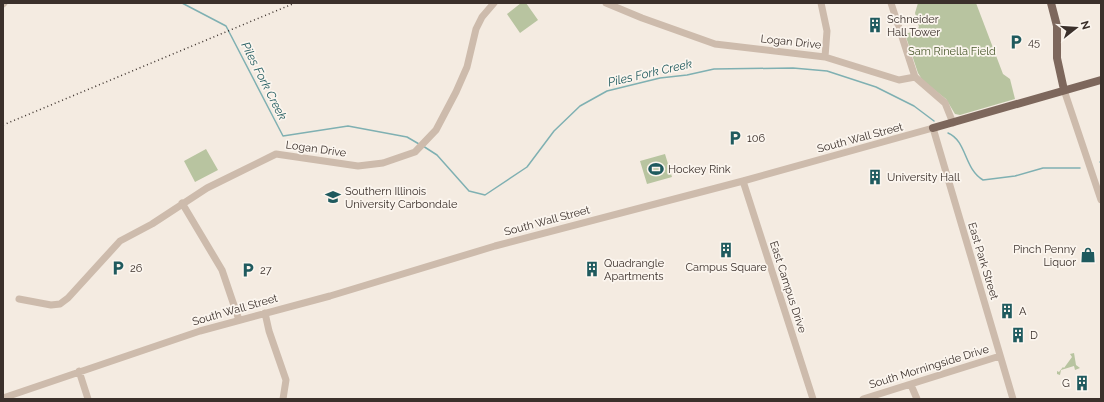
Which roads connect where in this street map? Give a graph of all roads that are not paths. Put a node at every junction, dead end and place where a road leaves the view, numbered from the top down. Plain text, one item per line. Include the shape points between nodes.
1 (494, 3) edge
2 (606, 3) edge
3 (821, 3) edge
4 (891, 3) edge
5 (1051, 3) edge
6 (825, 57) junction
7 (915, 77) junction
8 (1101, 80) edge
9 (1064, 90) junction
10 (953, 123) junction
11 (933, 128) junction
12 (743, 182) junction
13 (1101, 200) edge
14 (182, 203) junction
15 (19, 299) dead end
16 (265, 313) junction
17 (239, 320) junction
18 (1000, 356) junction
19 (79, 371) junction
20 (911, 385) junction
21 (3, 398) edge
22 (88, 399) edge
23 (283, 399) edge
24 (813, 399) edge
25 (864, 399) edge
26 (917, 399) edge
27 (1013, 399) edge

1 - 14 street, Logan Drive via 476,29 467,67 456,92 436,130 422,146 402,158 358,166 276,154
2 - 6 street, Logan Drive via 715,44
3 - 6 street via 827,31
4 - 7 street
5 - 9 main road via 1058,26 1058,58
6 - 7 street, Logan Drive via 892,79
7 - 10 street via 945,103
8 - 9 main road, South Wall Street
9 - 10 main road, South Wall Street
9 - 13 street
10 - 11 main road, South Wall Street
11 - 12 street, South Wall Street
11 - 18 street, East Park Street
12 - 16 street, South Wall Street via 502,244
12 - 24 street, East Campus Drive
14 - 15 street, Logan Drive via 152,224 120,241 60,304 51,305
14 - 17 street via 222,270
16 - 17 street, South Wall Street
16 - 23 street via 286,381
17 - 19 street, South Wall Street
18 - 20 street, South Morningside Drive
18 - 27 street, East Park Street
19 - 21 street, South Wall Street
19 - 22 street
20 - 25 street, South Morningside Drive
20 - 26 street

